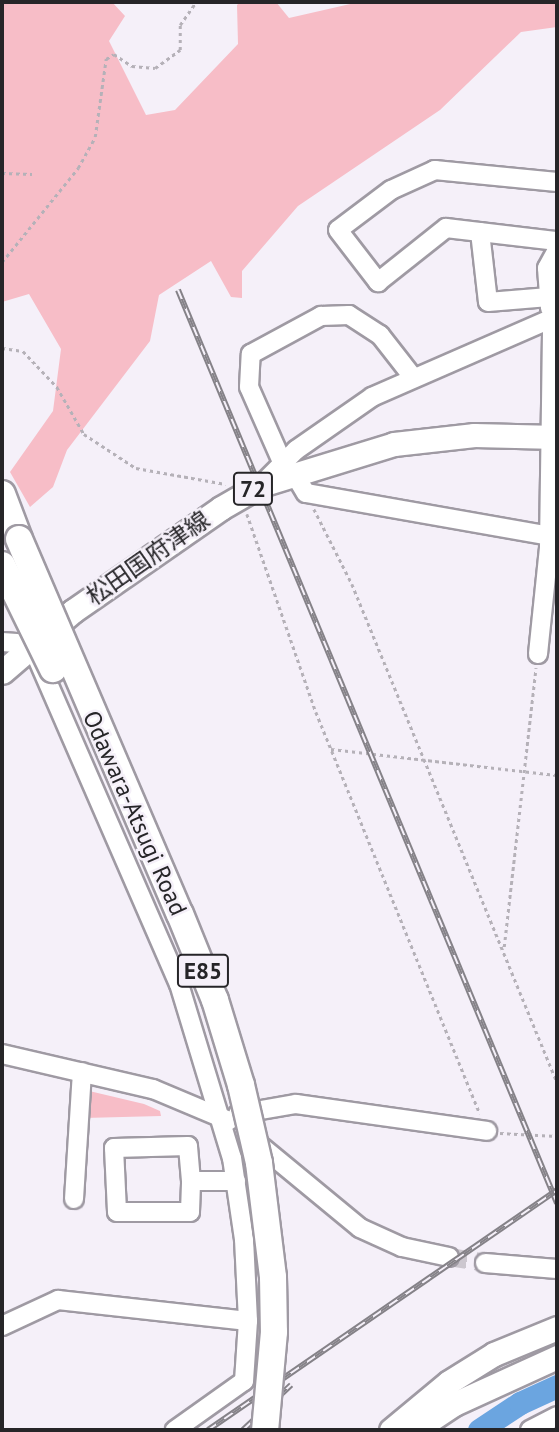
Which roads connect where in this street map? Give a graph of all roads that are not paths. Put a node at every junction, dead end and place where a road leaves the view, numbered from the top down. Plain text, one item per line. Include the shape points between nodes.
1 (557, 182) edge
2 (480, 232) junction
3 (557, 241) edge
4 (557, 250) edge
5 (549, 297) junction
6 (554, 323) edge
7 (412, 376) junction
8 (553, 437) edge
9 (295, 477) junction
10 (2, 494) edge
11 (551, 544) edge
12 (2, 565) edge
13 (2, 642) edge
14 (31, 644) junction
15 (537, 654) road end
16 (2, 672) edge
17 (2, 1054) edge
18 (82, 1072) junction
19 (223, 1116) junction
20 (487, 1131) road end
21 (191, 1181) junction
22 (236, 1181) junction
23 (74, 1199) dead end
24 (449, 1257) tunnel mouth
25 (485, 1263) tunnel mouth
26 (557, 1269) edge
27 (248, 1321) junction
28 (2, 1326) edge
29 (557, 1328) edge
30 (557, 1357) edge
31 (557, 1416) edge
32 (175, 1430) edge
33 (251, 1430) edge
34 (265, 1430) edge
35 (391, 1430) edge
36 (415, 1430) edge
37 (530, 1430) edge

1 - 2 street via 435,170 391,190 338,230 377,282 446,228
2 - 3 street
2 - 5 street via 488,302
4 - 5 street via 547,268
5 - 6 street
6 - 7 street
6 - 8 street
7 - 9 street via 372,397
7 - 9 street via 380,335 349,315 321,316 251,354 249,387
8 - 9 main road, 松田国府津線 / 72 via 474,435 394,444
8 - 11 street
9 - 11 street
9 - 14 main road, 松田国府津線 / 72 via 251,490
10 - 34 highway, Odawara-Atsugi Road / E85, bridge via 215,1000 241,1085 259,1164 273,1277 274,1332
11 - 15 street
12 - 33 highway, Odawara-Atsugi Road / E85, bridge via 165,917 201,1005 227,1087 245,1163 259,1277
13 - 14 street
14 - 16 main road, 松田国府津線 / 72
14 - 19 street via 155,924
17 - 18 street
18 - 19 street via 153,1089
18 - 23 street
19 - 20 street via 296,1104
19 - 22 street
19 - 24 street via 360,1228 402,1247
21 - 21 street via 190,1212 117,1212 114,1148 188,1146
21 - 22 street
22 - 27 street
25 - 26 street
27 - 28 street via 58,1300
27 - 32 street via 244,1381
29 - 35 main road via 494,1354 449,1382
30 - 36 main road via 454,1404
31 - 37 street

